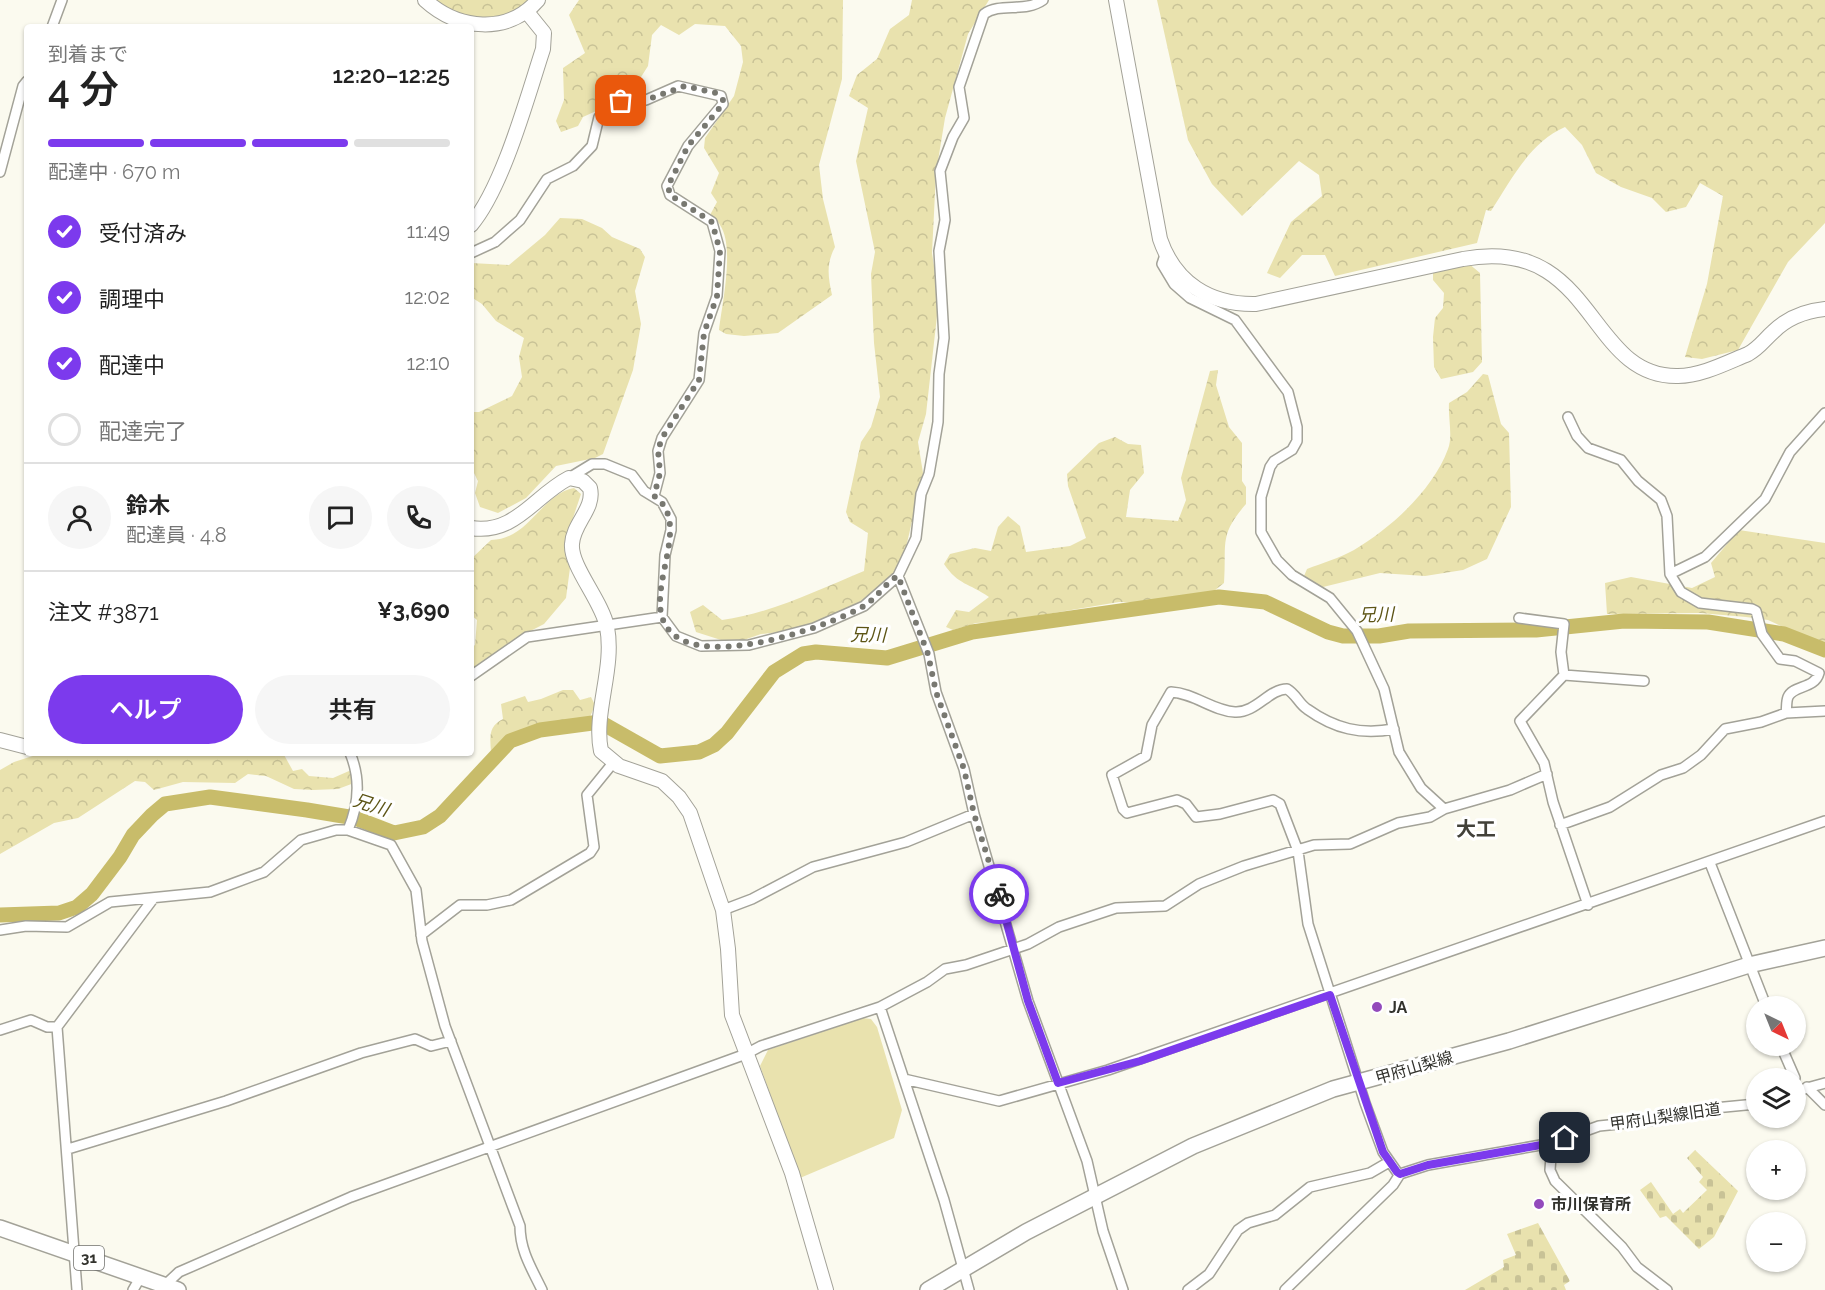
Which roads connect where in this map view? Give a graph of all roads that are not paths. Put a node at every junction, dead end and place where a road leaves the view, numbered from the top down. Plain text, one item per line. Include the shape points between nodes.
1 (62, 0) edge
2 (425, 0) edge
3 (538, 0) edge
4 (1043, 0) edge
5 (1116, 0) edge
6 (527, 12) junction
7 (53, 24) edge
8 (24, 85) edge
9 (0, 172) edge
10 (474, 220) edge
11 (474, 252) edge
12 (1166, 255) junction
13 (1825, 309) edge
14 (1825, 413) edge
15 (1568, 417) dead end
16 (569, 478) junction
17 (654, 496) junction
18 (474, 528) edge
19 (1670, 574) junction
20 (898, 576) junction
21 (662, 617) junction
22 (1519, 618) dead end
23 (607, 626) junction
24 (474, 674) edge
25 (1564, 675) junction
26 (1644, 681) dead end
27 (1825, 711) edge
28 (1786, 713) junction
29 (1394, 729) junction
30 (0, 740) edge
31 (24, 746) edge
32 (351, 756) edge
33 (613, 763) junction
34 (1547, 774) junction
35 (1444, 809) junction
36 (974, 814) junction
37 (1825, 821) edge
38 (1560, 825) junction
39 (349, 827) junction
40 (1298, 851) junction
41 (1710, 863) junction
42 (153, 898) junction
43 (1588, 905) junction
44 (723, 910) junction
45 (0, 930) edge
46 (421, 935) junction
47 (1825, 948) edge
48 (1013, 950) junction
49 (1749, 965) junction
50 (1330, 995) junction
51 (1762, 996) edge
52 (880, 1007) junction
53 (57, 1027) junction
54 (0, 1030) edge
55 (451, 1041) junction
56 (746, 1054) junction
57 (904, 1079) junction
58 (1058, 1083) junction
59 (1359, 1083) junction
60 (1825, 1083) edge
61 (1806, 1084) edge
62 (1806, 1091) edge
63 (1746, 1105) edge
64 (1825, 1105) edge
65 (1552, 1143) junction
66 (490, 1146) junction
67 (68, 1149) junction
68 (1389, 1162) junction
69 (1400, 1174) junction
70 (1094, 1197) junction
71 (0, 1228) edge
72 (75, 1252) junction
73 (964, 1269) junction
74 (137, 1284) edge
75 (171, 1288) edge
76 (77, 1290) edge
77 (542, 1290) edge
78 (826, 1290) edge
79 (928, 1290) edge
80 (969, 1290) edge
81 (1123, 1290) edge
82 (1188, 1290) edge
83 (1285, 1290) edge
84 (1667, 1290) edge

1 - 7 street
2 - 6 street via 449,17 472,24 506,22
3 - 6 street
4 - 20 street via 1032,7 990,10 984,14 960,82 964,118 939,177 945,220 939,251 944,338 938,422 929,474 921,494 916,538
5 - 12 street
6 - 10 street via 544,33 543,49 509,147
8 - 9 street
11 - 17 street via 495,242 520,220 547,179 573,166 592,146 599,117 621,101 646,100 678,86 721,96 723,104 688,146 668,186 670,195 712,222 720,251 717,296 704,333 699,380 662,438
12 - 13 street via 1188,283 1202,293 1246,304 1463,259 1510,256 1545,267 1623,353 1642,367 1664,375 1694,374 1732,360 1756,349 1789,319
12 - 29 street via 1162,264 1174,284 1190,298 1235,320 1288,392 1297,441 1292,450 1270,467 1261,497 1261,532 1284,568 1330,598 1357,632 1384,689
14 - 19 street via 1790,452 1765,499 1706,557
15 - 19 street via 1587,448 1621,460 1661,500 1667,516
16 - 17 street via 592,464 605,464 632,475 644,491
16 - 18 street via 510,523 492,529
16 - 23 street via 583,481 590,488 590,504 573,535 572,545 576,564
17 - 21 street via 671,519
19 - 28 street via 1681,592 1694,601 1756,611 1762,634 1780,659 1796,661 1819,673 1810,685 1788,697
20 - 21 street via 864,606 814,628 749,645 700,646 676,636
20 - 36 street via 928,654
21 - 23 street
22 - 25 street via 1564,624
23 - 24 street via 527,637
23 - 33 street via 609,658 600,737 601,751
25 - 26 street
25 - 34 street via 1520,721
27 - 28 street
28 - 38 street via 1725,729 1683,768 1661,775 1610,807
29 - 35 street via 1399,752 1421,788
29 - 40 street via 1369,733 1329,722 1305,708 1287,689 1237,712 1171,692 1152,725 1146,756 1112,776 1127,813 1177,801 1186,804 1196,817 1277,801
30 - 31 street
32 - 39 street via 357,770 358,792
33 - 44 street via 662,781 686,805
33 - 46 street via 587,795 594,848 590,853 511,900 460,905
34 - 35 street via 1510,790
34 - 38 street
35 - 40 street via 1350,844 1325,844
36 - 44 street via 906,842 813,867
36 - 48 street
37 - 41 street
38 - 43 street
39 - 42 street via 301,840 264,872 210,892
39 - 46 street via 396,852 416,891
40 - 48 street via 1199,884 1165,906 1116,908 1059,927
40 - 50 street via 1308,924
41 - 43 street
41 - 49 street
42 - 45 street via 110,902 67,927
42 - 53 street
43 - 50 street
44 - 56 street via 732,1015
46 - 55 street
47 - 49 main road, 甲府山梨線
48 - 52 street via 945,969
48 - 58 street
49 - 51 street
49 - 59 main road, 甲府山梨線 via 1509,1041
50 - 58 street via 1140,1061
50 - 59 street
52 - 56 street
52 - 57 street
53 - 54 street via 30,1020
53 - 67 street
55 - 66 street
55 - 67 street via 431,1046 416,1039 372,1050 226,1101
56 - 66 street
56 - 78 street via 792,1173
57 - 58 street via 999,1101
57 - 73 street
58 - 70 street via 1087,1161
59 - 68 street
59 - 70 main road, 甲府山梨線 via 1333,1089 1239,1126
60 - 61 street
62 - 64 street
63 - 65 street, 甲府山梨線旧道 via 1608,1124
65 - 69 street, 甲府山梨線旧道 via 1428,1165
65 - 84 street via 1550,1170 1555,1180 1637,1267
66 - 75 street via 328,1207 179,1272
66 - 77 street via 520,1226 531,1273
67 - 72 street
68 - 69 street
68 - 82 street via 1370,1173 1310,1187 1275,1215 1248,1223 1238,1230 1209,1274
69 - 83 street
70 - 73 main road, 甲府山梨線
70 - 81 street
71 - 72 main road, 31
72 - 74 main road, 31
72 - 76 street
73 - 79 main road, 甲府山梨線
73 - 80 street
74 - 75 main road, 31

